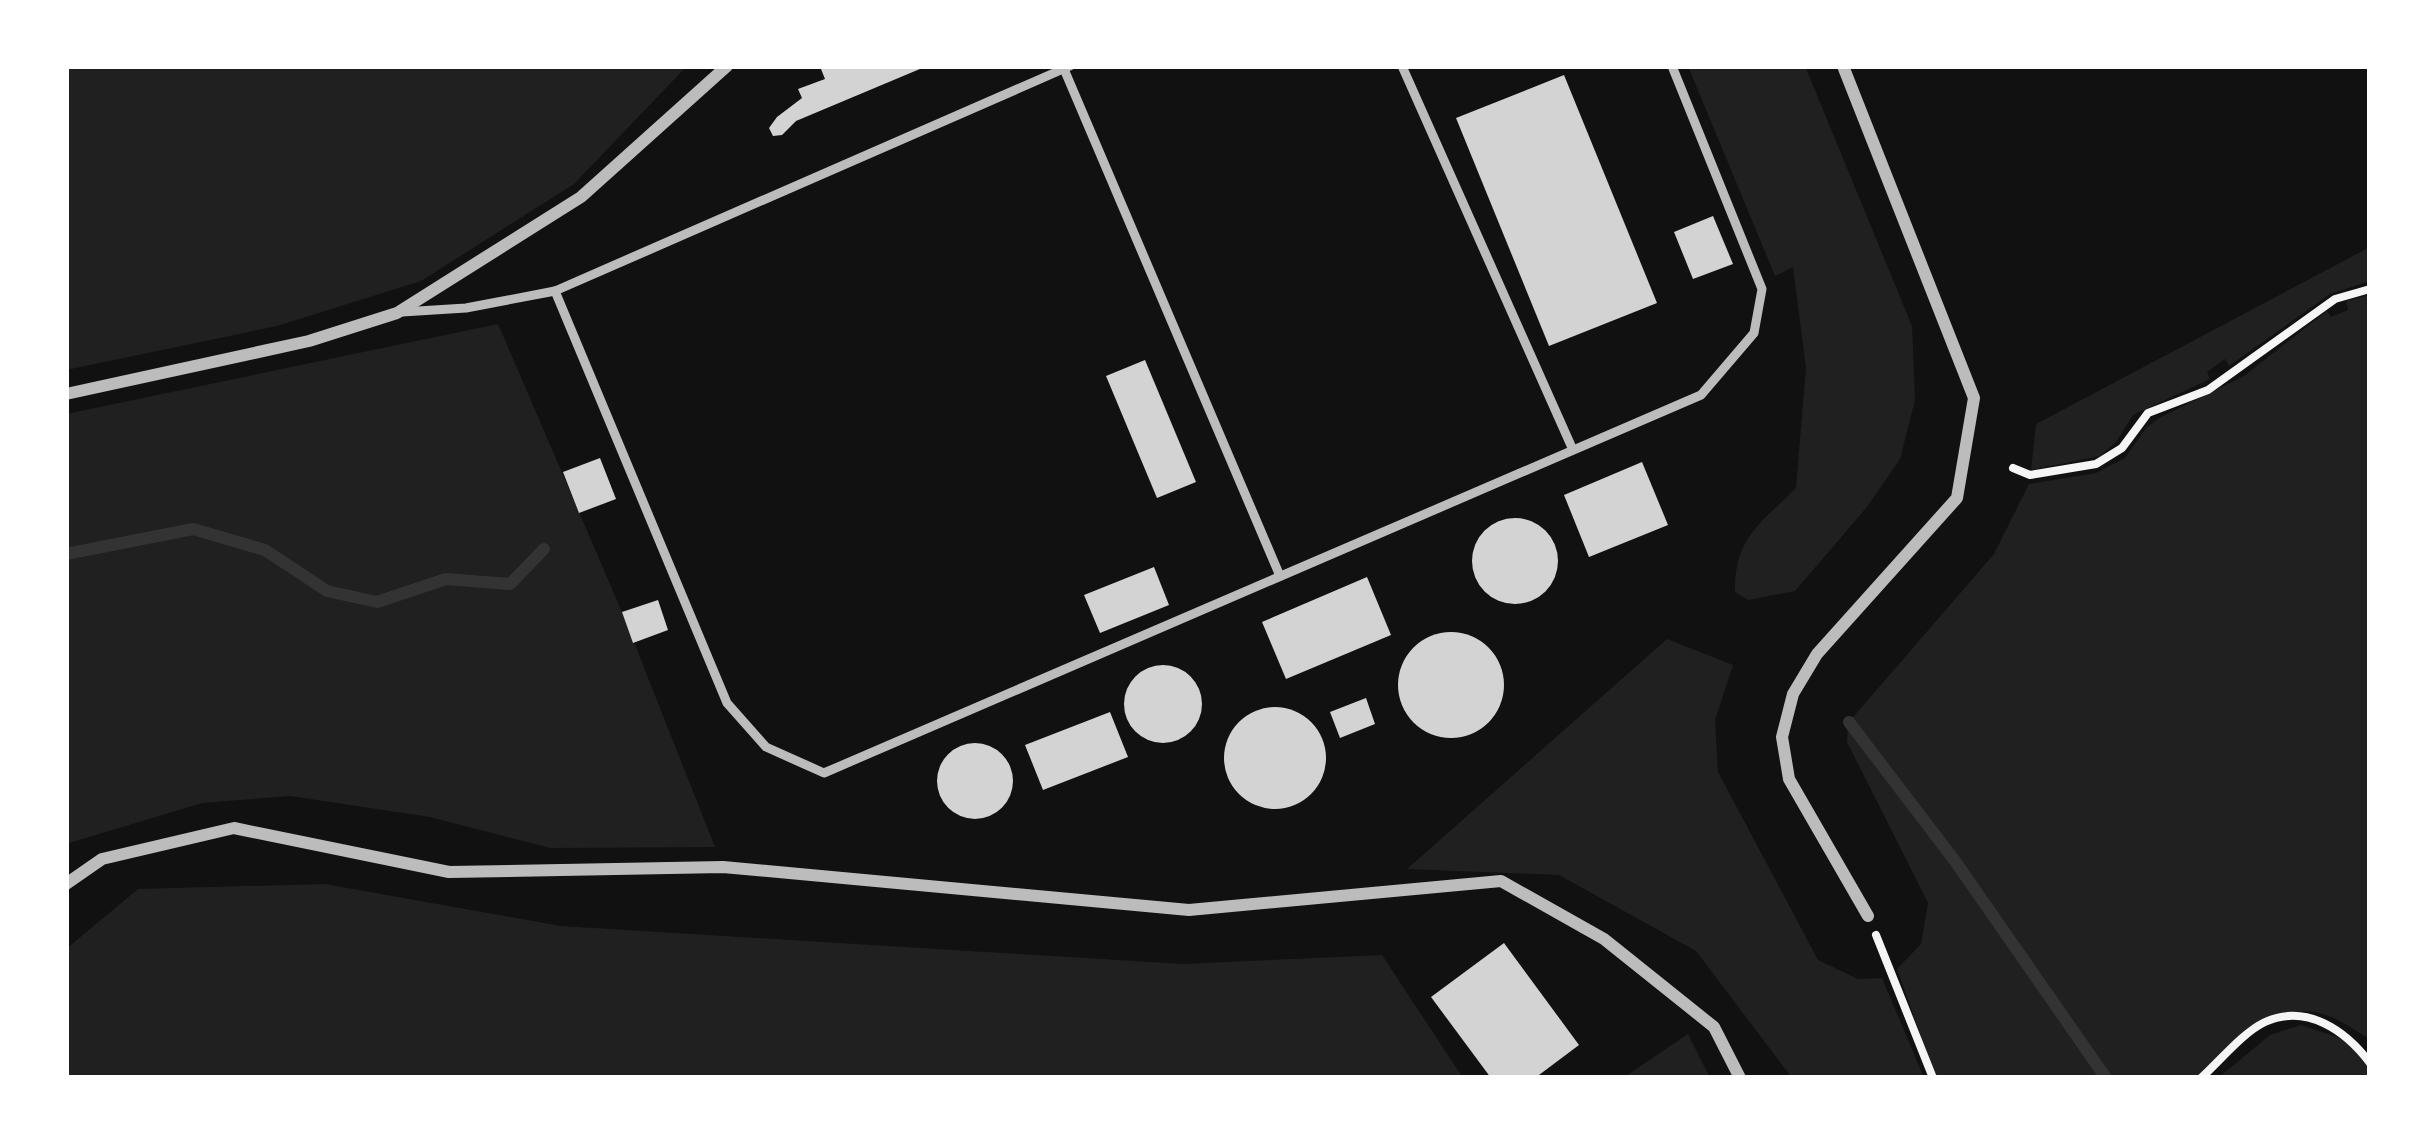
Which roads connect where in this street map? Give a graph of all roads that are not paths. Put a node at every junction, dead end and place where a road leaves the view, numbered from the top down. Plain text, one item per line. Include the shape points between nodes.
1 (727, 66) edge
2 (1402, 66) edge
3 (1672, 66) edge
4 (1843, 66) edge
5 (1067, 68) edge
6 (555, 291) junction
7 (397, 313) junction
8 (66, 394) edge
9 (1573, 450) junction
10 (1280, 576) junction
11 (66, 884) edge
12 (1868, 916) road end
13 (1740, 1078) edge

1 - 7 street via 581,197
2 - 9 lane
3 - 9 lane via 1762,289 1754,333 1701,395
4 - 12 street via 1974,398 1957,498 1817,654 1793,694 1782,737 1789,778
5 - 6 lane
5 - 10 lane
6 - 7 lane
6 - 10 lane via 727,703 766,747 824,773
7 - 8 street via 309,341
9 - 10 lane
11 - 13 street via 102,859 234,828 449,872 723,867 1189,910 1501,880 1604,939 1714,1028

